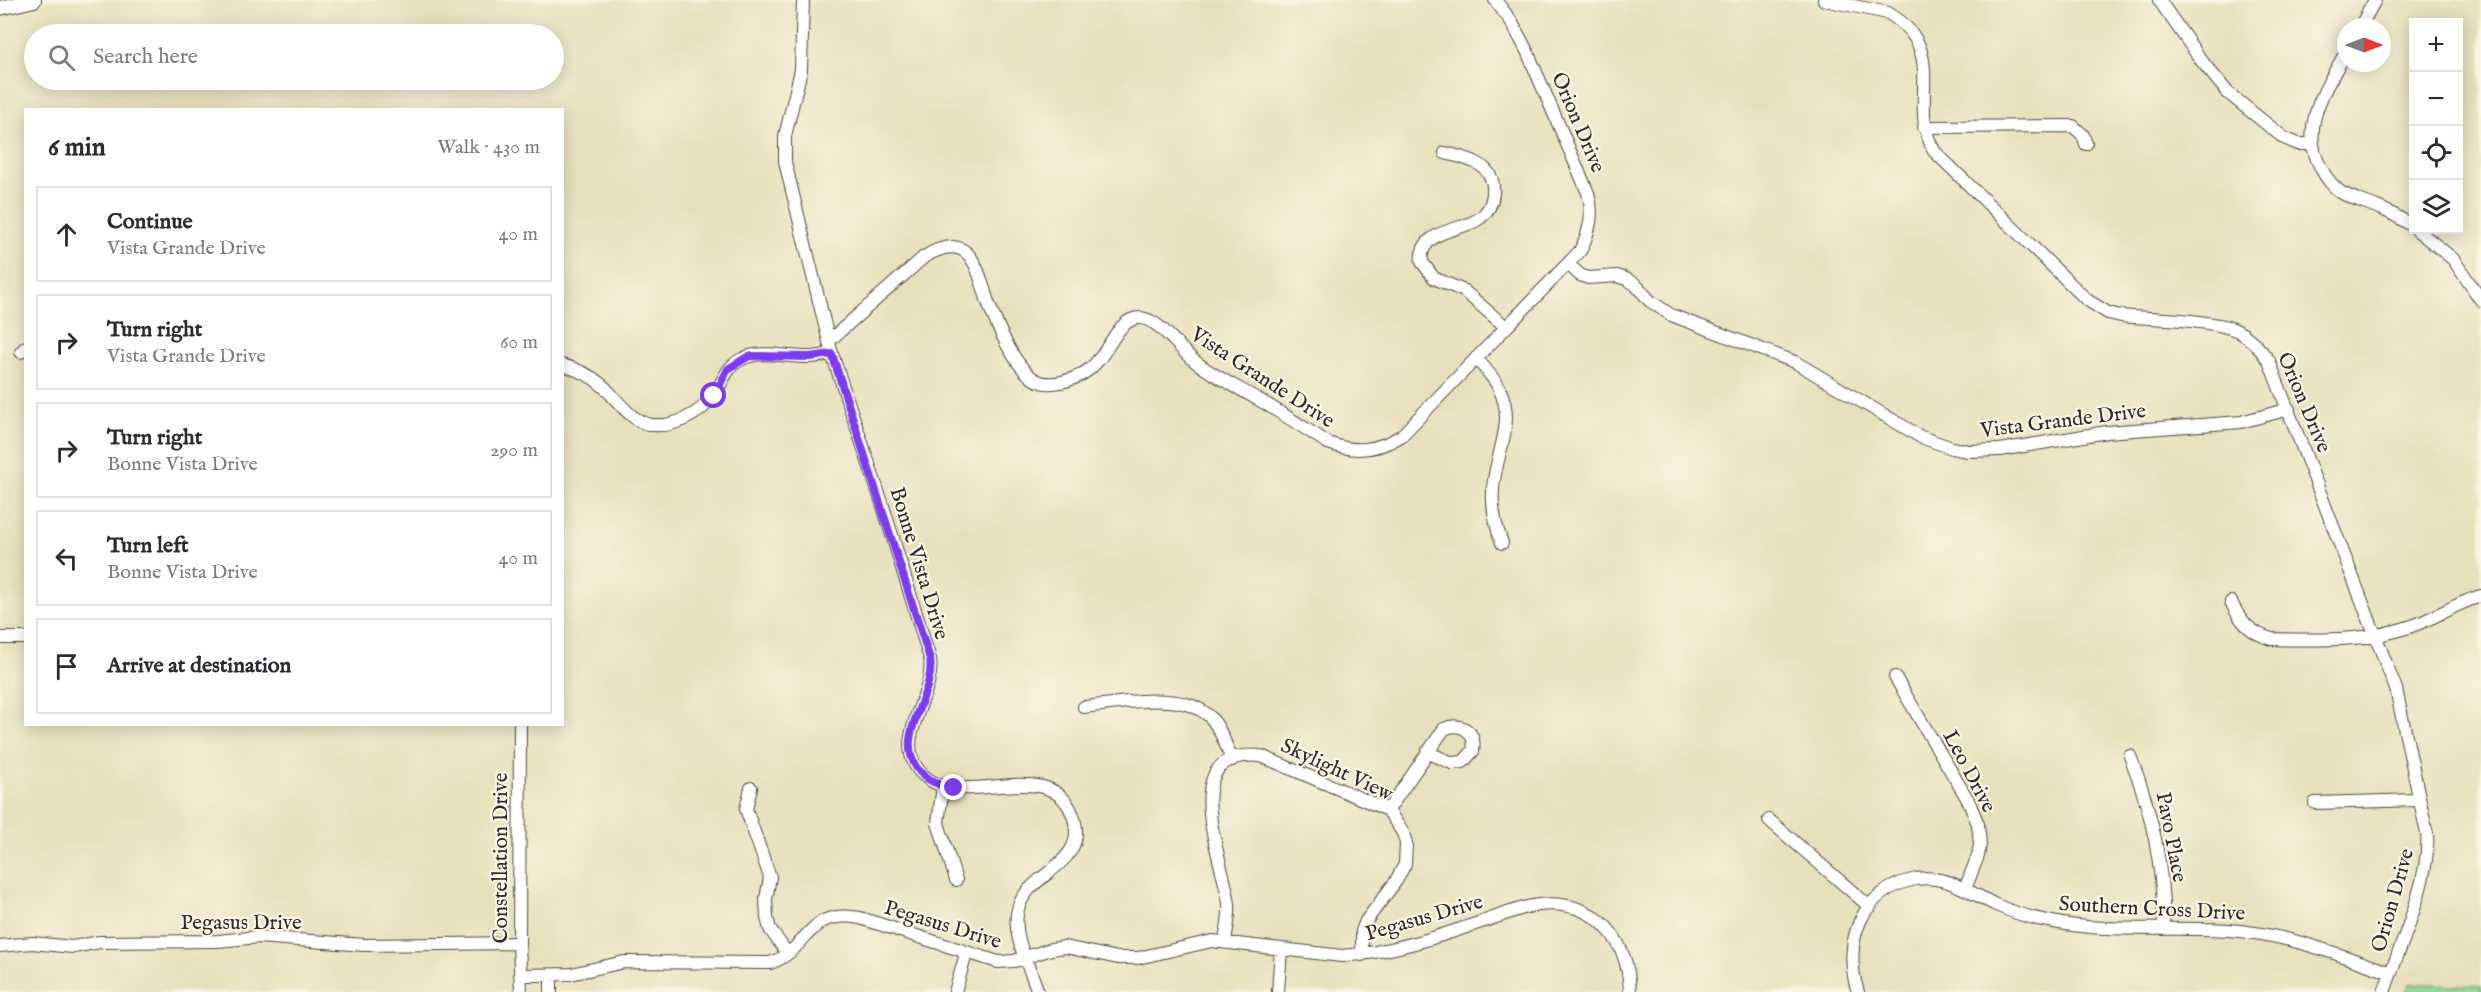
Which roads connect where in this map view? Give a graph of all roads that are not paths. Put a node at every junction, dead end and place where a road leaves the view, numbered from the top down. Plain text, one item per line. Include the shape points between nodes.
1 (33, 0) edge
2 (803, 0) edge
3 (1495, 0) edge
4 (1824, 0) edge
5 (2159, 0) edge
6 (2375, 0) edge
7 (0, 8) edge
8 (2365, 18) edge
9 (2337, 69) edge
10 (1924, 127) junction
11 (2086, 144) dead end
12 (2312, 144) junction
13 (1446, 153) dead end
14 (2409, 224) edge
15 (2422, 234) edge
16 (1568, 264) junction
17 (2481, 300) edge
18 (1506, 327) junction
19 (830, 340) junction
20 (832, 354) junction
21 (1476, 358) junction
22 (564, 366) edge
23 (2289, 410) junction
24 (1502, 543) dead end
25 (2481, 596) edge
26 (2231, 602) dead end
27 (2376, 637) junction
28 (0, 638) edge
29 (24, 638) edge
30 (1896, 677) dead end
31 (1084, 707) dead end
32 (520, 726) edge
33 (1427, 752) dead end
34 (2130, 756) dead end
35 (1232, 760) junction
36 (943, 786) junction
37 (751, 788) dead end
38 (2420, 801) junction
39 (2315, 803) dead end
40 (1388, 810) junction
41 (1769, 820) dead end
42 (956, 880) dead end
43 (1965, 889) junction
44 (1870, 907) junction
45 (2164, 928) junction
46 (1225, 941) junction
47 (519, 943) junction
48 (0, 946) edge
49 (1281, 949) junction
50 (787, 953) junction
51 (966, 954) junction
52 (1362, 954) junction
53 (1027, 957) junction
54 (2391, 973) junction
55 (521, 975) junction
56 (551, 976) junction
57 (521, 992) edge
58 (551, 992) edge
59 (955, 992) edge
60 (1038, 992) edge
61 (1278, 992) edge
62 (1630, 992) edge
63 (1858, 992) edge
64 (2384, 992) edge

1 - 7 street
2 - 19 street, Bonne Vista Drive via 801,70 785,136 785,162
3 - 16 street, Orion Drive via 1527,51 1588,192 1592,213 1589,231 1580,251
4 - 10 street, Orion Drive via 1888,13 1912,34 1924,63
5 - 12 street via 2228,93 2284,138
6 - 8 street
9 - 12 street via 2317,106
10 - 11 street via 2073,126
10 - 23 street, Orion Drive via 1929,143 1944,162 2087,300 2115,314 2225,326 2246,336 2269,361
12 - 14 street via 2325,175 2342,192
13 - 18 street via 1482,165 1492,181 1492,201 1475,222 1432,238 1422,252 1422,262 1434,278 1464,291
15 - 17 street via 2453,259
16 - 18 street, Vista Grande Drive
16 - 23 street, Vista Grande Drive via 1580,276 1626,279 1659,308 1796,362 1921,437 1968,451 2000,450 2107,432 2241,422
18 - 21 street, Vista Grande Drive
19 - 20 street, Bonne Vista Drive
19 - 21 street, Vista Grande Drive via 924,257 934,251 960,249 974,261 981,274 995,318 1021,367 1037,381 1055,383 1077,377 1099,360 1126,322 1145,319 1154,322 1208,370 1328,443 1351,450 1376,448 1401,436
20 - 22 street via 742,358 728,369 714,396 696,413 660,425 640,421 591,377
20 - 36 street, Bonne Vista Drive via 930,659 929,686 910,737 912,758 924,776
21 - 24 street via 1498,386 1506,407 1506,432 1492,495
23 - 27 street, Orion Drive
25 - 27 street via 2423,622
26 - 27 street via 2246,626 2272,639
27 - 38 street, Orion Drive via 2396,689
28 - 29 street
30 - 43 street, Leo Drive via 1978,824 1978,856
31 - 35 street via 1187,702 1213,719
32 - 47 street, Constellation Drive
33 - 40 street
34 - 45 street, Pavo Place via 2146,796 2156,839 2163,883
35 - 40 street, Skylight View via 1251,755 1272,759
35 - 46 street via 1212,781 1208,801 1229,905
36 - 42 street via 938,823
36 - 53 street via 1039,786 1056,792 1073,814 1072,848 1060,864 1027,891 1018,908 1017,929
37 - 50 street via 746,809 770,878 767,918
38 - 39 street
38 - 54 street, Orion Drive via 2427,834 2426,864
40 - 52 street, Skylight View via 1406,843 1405,864 1366,921
41 - 44 street
43 - 44 street, Southern Cross Drive via 1937,878 1914,880 1890,889
43 - 45 street, Southern Cross Drive via 2019,914 2056,923 2090,928
44 - 63 street, Southern Cross Drive via 1856,930 1851,956
45 - 54 street, Southern Cross Drive via 2231,930 2277,937
46 - 49 street, Pegasus Drive
46 - 53 street, Pegasus Drive via 1202,942 1138,958 1065,947
47 - 48 street, Pegasus Drive via 365,945 258,937 218,942
47 - 55 street, Constellation Drive
49 - 52 street, Pegasus Drive via 1342,956
49 - 61 street
50 - 51 street, Pegasus Drive via 818,923 840,916 860,918
50 - 56 street, Pegasus Drive via 763,964 624,962
51 - 53 street, Pegasus Drive via 1007,963
51 - 59 street
52 - 62 street, Pegasus Drive via 1395,948 1533,906 1560,905 1588,914 1608,928 1627,962
53 - 60 street
54 - 64 street, Orion Drive
55 - 56 street, Pegasus Drive
55 - 57 street, Constellation Drive
56 - 58 street

